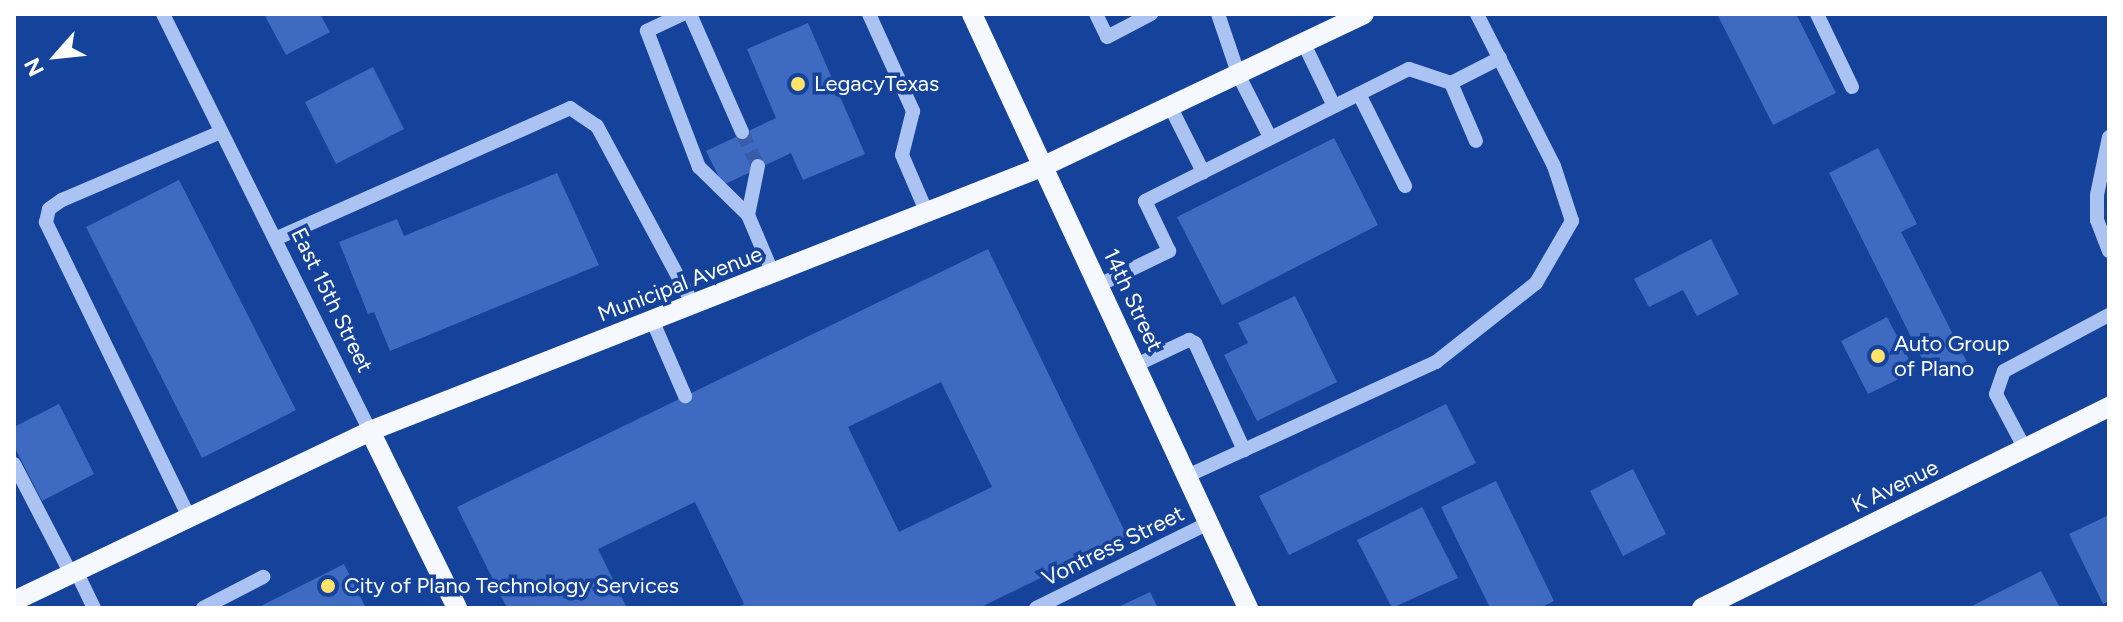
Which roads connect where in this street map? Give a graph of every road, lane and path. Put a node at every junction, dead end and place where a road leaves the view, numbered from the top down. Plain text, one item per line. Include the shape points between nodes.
1 (163, 14) edge
2 (683, 14) edge
3 (690, 14) edge
4 (869, 14) edge
5 (972, 14) edge
6 (1096, 14) edge
7 (1151, 14) edge
8 (1218, 14) edge
9 (1477, 14) edge
10 (1817, 14) edge
11 (1357, 16) edge
12 (1304, 44) junction
13 (1500, 58) junction
14 (1239, 76) junction
15 (1451, 83) junction
16 (1852, 87) dead end
17 (1359, 94) junction
18 (1334, 106) junction
19 (1171, 108) junction
20 (221, 132) junction
21 (742, 132) tunnel mouth
22 (1270, 137) junction
23 (2109, 137) edge
24 (1476, 141) dead end
25 (758, 166) tunnel mouth
26 (1044, 166) junction
27 (1203, 172) junction
28 (1405, 186) dead end
29 (927, 213) junction
30 (748, 215) junction
31 (275, 239) junction
32 (2109, 251) edge
33 (773, 274) junction
34 (1099, 285) junction
35 (694, 306) junction
36 (2109, 315) edge
37 (653, 322) junction
38 (1136, 365) junction
39 (685, 396) dead end
40 (2109, 407) edge
41 (370, 431) junction
42 (2025, 449) junction
43 (1244, 450) junction
44 (14, 464) edge
45 (1187, 476) junction
46 (189, 517) junction
47 (1209, 523) junction
48 (74, 572) junction
49 (263, 577) dead end
50 (14, 601) edge
51 (94, 608) edge
52 (203, 608) edge
53 (457, 608) edge
54 (1036, 608) edge
55 (1248, 608) edge
56 (1702, 608) edge

1 - 20 street, East 15th Street
2 - 30 street via 647,31 699,167
3 - 21 street
4 - 29 street via 913,111 902,155
5 - 26 main road, 14th Street
6 - 7 street via 1107,37
8 - 14 street
9 - 13 street
10 - 16 street
11 - 12 main road, Municipal Avenue
12 - 14 main road, Municipal Avenue
12 - 18 street
13 - 15 street
13 - 43 street via 1554,166 1572,221 1536,283 1436,362
14 - 19 main road, Municipal Avenue
14 - 22 street
15 - 17 street via 1409,69
15 - 24 street
17 - 18 street
17 - 28 street
18 - 22 street
19 - 26 main road, Municipal Avenue
19 - 27 street
20 - 31 street, East 15th Street
20 - 46 street via 62,200 49,209 46,222
22 - 27 street
23 - 32 street via 2097,220
25 - 30 street
26 - 29 main road, Municipal Avenue
26 - 34 main road, 14th Street
27 - 34 street via 1145,201 1169,251
29 - 33 main road, Municipal Avenue
30 - 33 street
31 - 35 street via 570,108 597,126
31 - 41 street, East 15th Street
33 - 35 main road, Municipal Avenue
34 - 38 main road, 14th Street
35 - 37 main road, Municipal Avenue
36 - 42 street via 2004,371 1996,394
37 - 39 street
37 - 41 main road, Municipal Avenue via 496,377
38 - 43 street via 1189,340 1195,343
38 - 45 main road, 14th Street
40 - 42 main road, K Avenue
41 - 46 main road, Municipal Avenue
41 - 53 main road, East 15th Street
42 - 56 main road, K Avenue
43 - 45 street
44 - 48 street
45 - 47 main road, 14th Street
46 - 48 main road, Municipal Avenue
47 - 54 street, Vontress Street
47 - 55 main road, 14th Street
48 - 50 main road, Municipal Avenue
48 - 51 street
49 - 52 street

